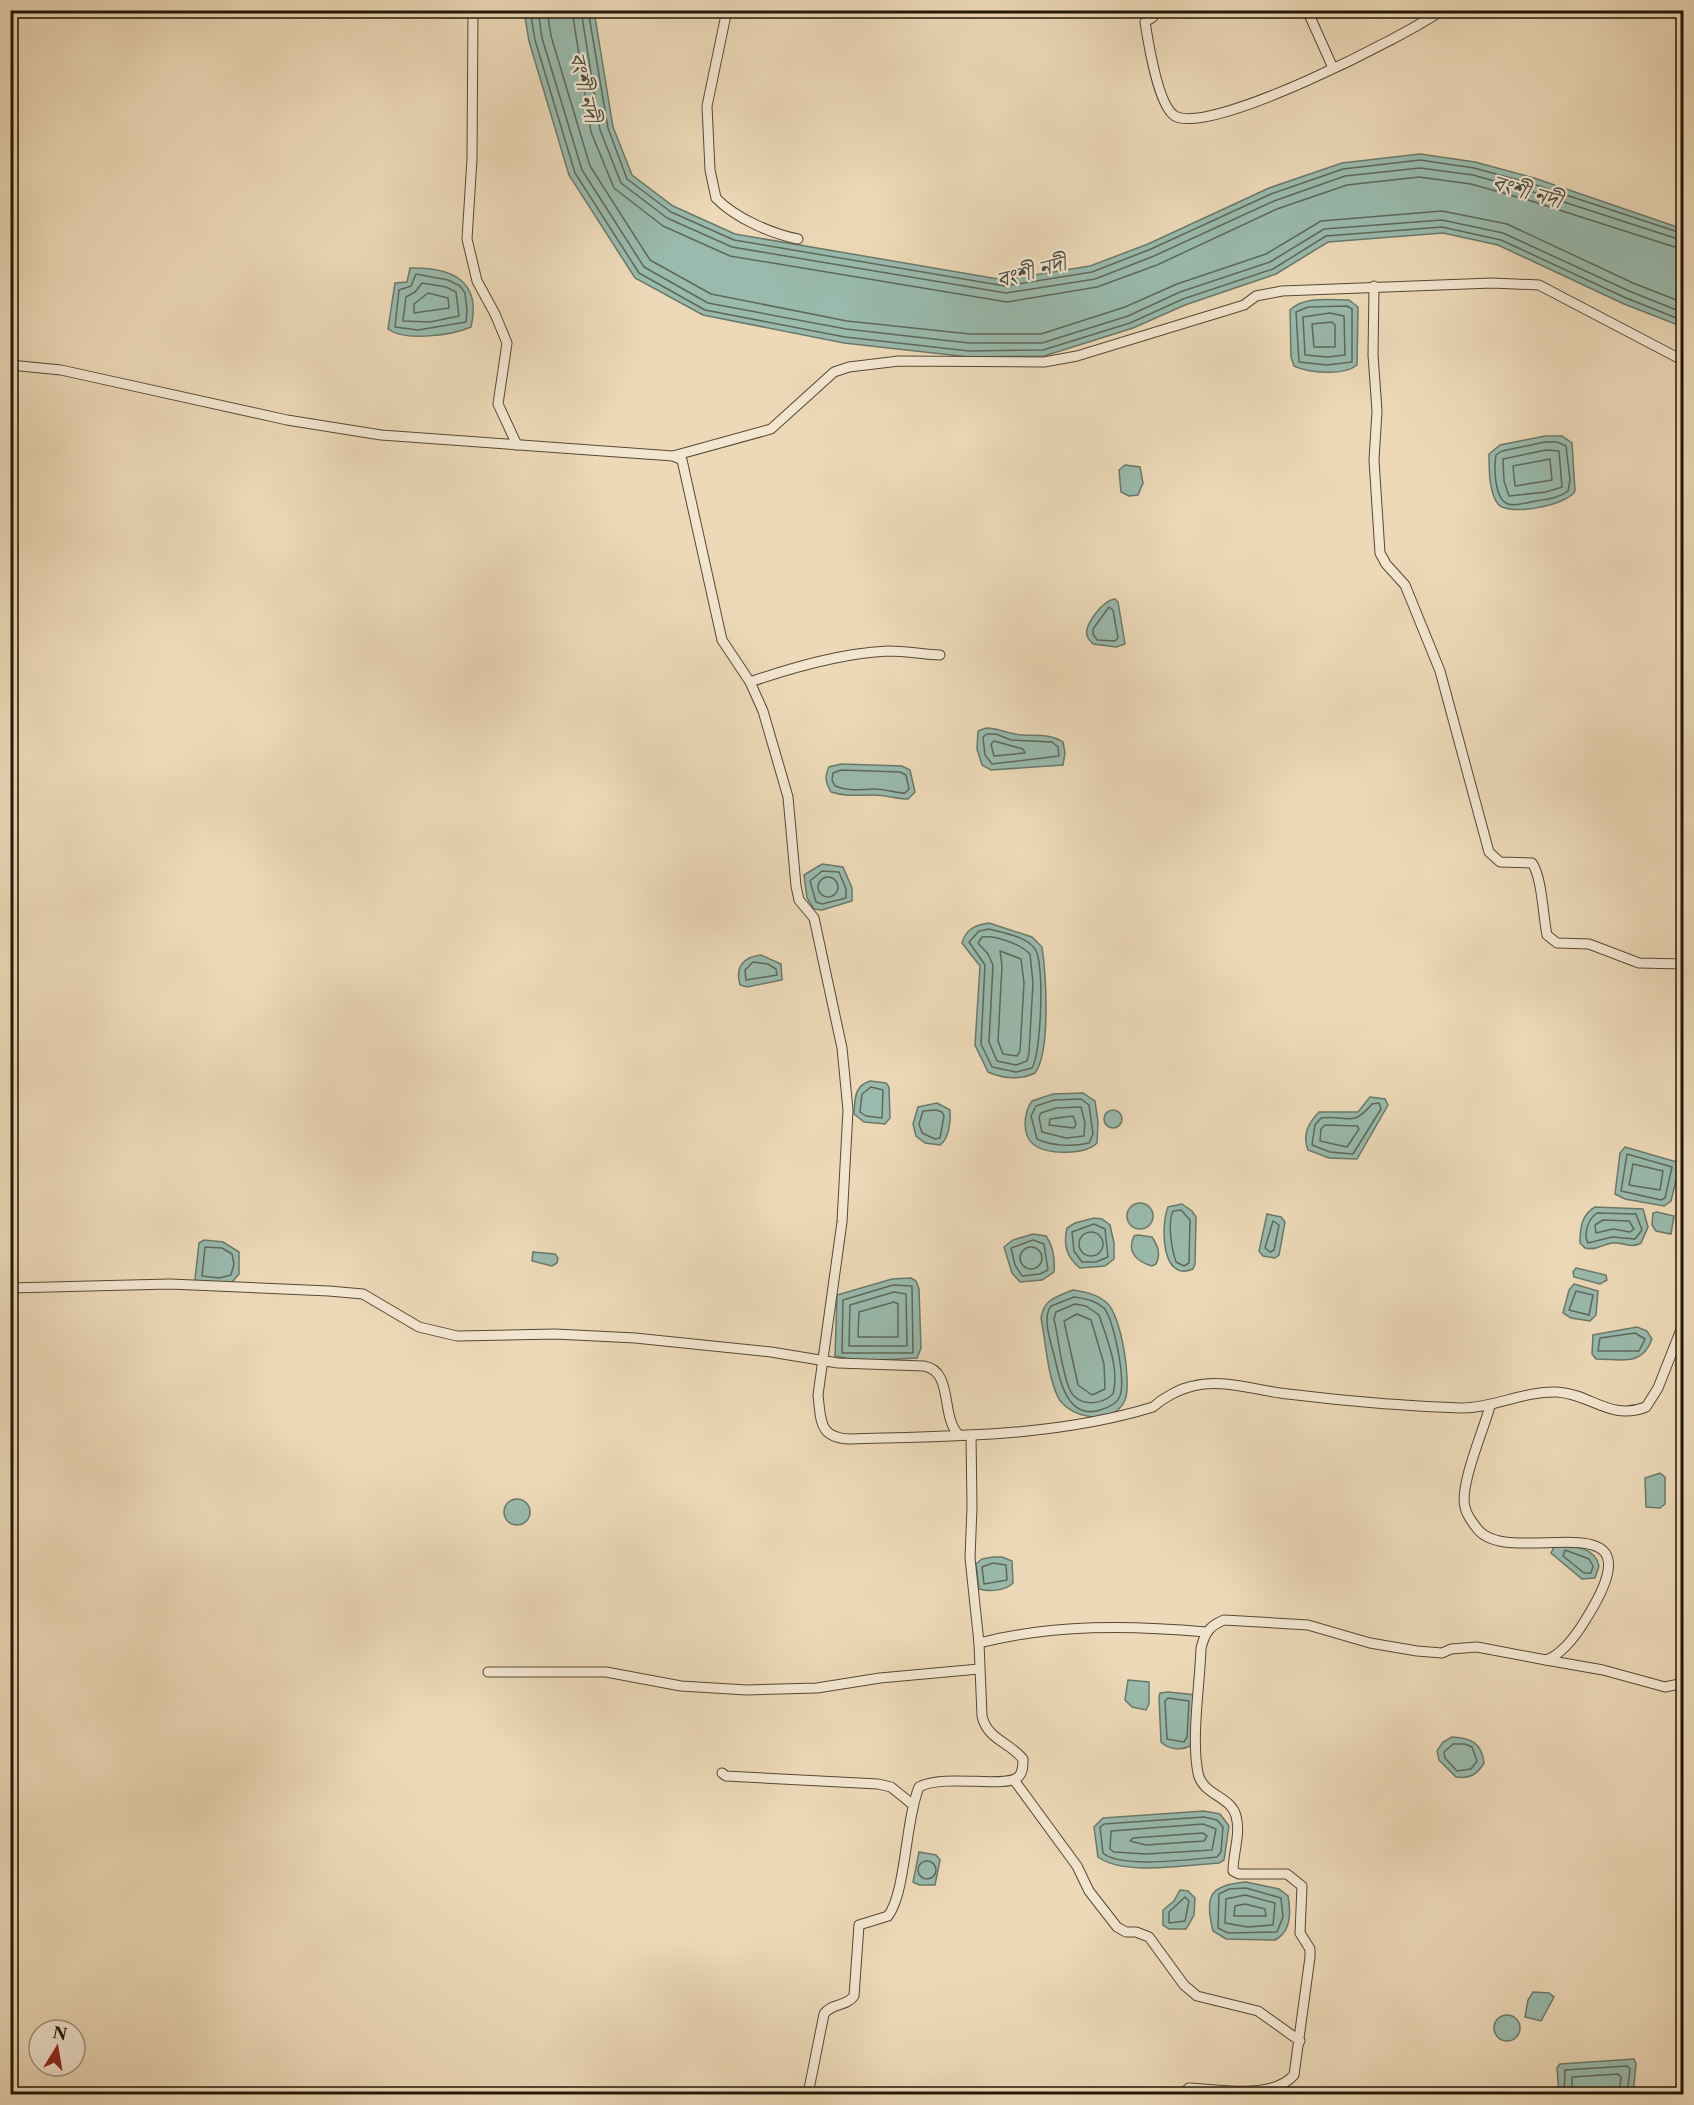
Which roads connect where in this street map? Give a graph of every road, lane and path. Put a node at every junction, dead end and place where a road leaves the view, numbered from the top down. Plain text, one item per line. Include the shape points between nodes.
1 (473, 10) edge
2 (727, 10) edge
3 (1155, 10) edge
4 (1307, 10) edge
5 (1442, 10) edge
6 (1333, 68) junction
7 (798, 239) dead end
8 (1374, 286) junction
9 (1683, 361) edge
10 (10, 365) edge
11 (517, 445) junction
12 (673, 456) junction
13 (940, 656) dead end
14 (750, 682) junction
15 (1683, 964) edge
16 (10, 1288) edge
17 (1683, 1322) edge
18 (823, 1361) junction
19 (1490, 1406) junction
20 (959, 1435) junction
21 (971, 1435) junction
22 (1206, 1632) junction
23 (979, 1643) junction
24 (1546, 1660) junction
25 (979, 1670) junction
26 (488, 1672) dead end
27 (1683, 1683) edge
28 (722, 1773) dead end
29 (1014, 1780) junction
30 (912, 1804) junction
31 (1300, 2041) junction
32 (808, 2094) edge
33 (1182, 2094) edge

1 - 11 street via 467,239 477,282 507,343 498,404
2 - 7 street via 707,106 716,198 738,215
3 - 6 street via 1145,22 1152,67 1168,107 1174,115 1190,121 1230,112
4 - 6 street
5 - 6 street
8 - 9 street via 1539,285
8 - 12 street via 1256,296 1244,305 1077,356 1044,362 899,361 849,367 834,372 771,429
8 - 15 street via 1374,460 1380,553 1405,585 1440,671 1489,852 1500,862 1532,863 1539,873 1547,935 1557,943 1589,944 1639,963
10 - 11 street via 61,370 326,426 409,438
11 - 12 street
12 - 14 street via 682,460 686,469 722,640
13 - 14 street via 869,653
14 - 18 street via 763,711 788,797 799,900 814,918 842,1048 848,1110 842,1222
16 - 18 street via 170,1284 363,1294 420,1327 458,1336 555,1334 635,1338
17 - 19 street via 1659,1388 1646,1407 1625,1413 1558,1392 1526,1395
18 - 20 street via 931,1367 940,1374 951,1425
18 - 20 street via 821,1421 827,1433 838,1439
19 - 21 street via 1434,1407 1209,1385 1193,1386 1153,1407 1092,1425
19 - 24 street via 1465,1491 1465,1507 1477,1529 1495,1541 1579,1543 1602,1550 1610,1563 1605,1584 1579,1631 1554,1657
20 - 21 street
21 - 23 street via 970,1558
22 - 23 street via 1095,1627 1018,1633
22 - 24 street via 1224,1620 1308,1625 1409,1650 1442,1653 1477,1647
22 - 31 street via 1201,1648 1198,1774 1205,1788 1229,1804 1236,1814 1233,1871 1287,1874 1302,1886 1300,1933 1310,1949 1310,1957
23 - 25 street
24 - 27 street via 1602,1670 1665,1688
25 - 26 street via 817,1688 747,1690 681,1686 606,1672
25 - 29 street via 984,1727 1023,1759 1020,1776
28 - 30 street via 878,1784 891,1787
29 - 30 street via 930,1781 919,1787
29 - 31 street via 1117,1927 1149,1937 1197,1996 1258,2011
30 - 32 street via 896,1899 888,1916 859,1925 854,1996 849,2003 824,2014
31 - 33 street via 1293,2075 1285,2084 1269,2091 1189,2088

